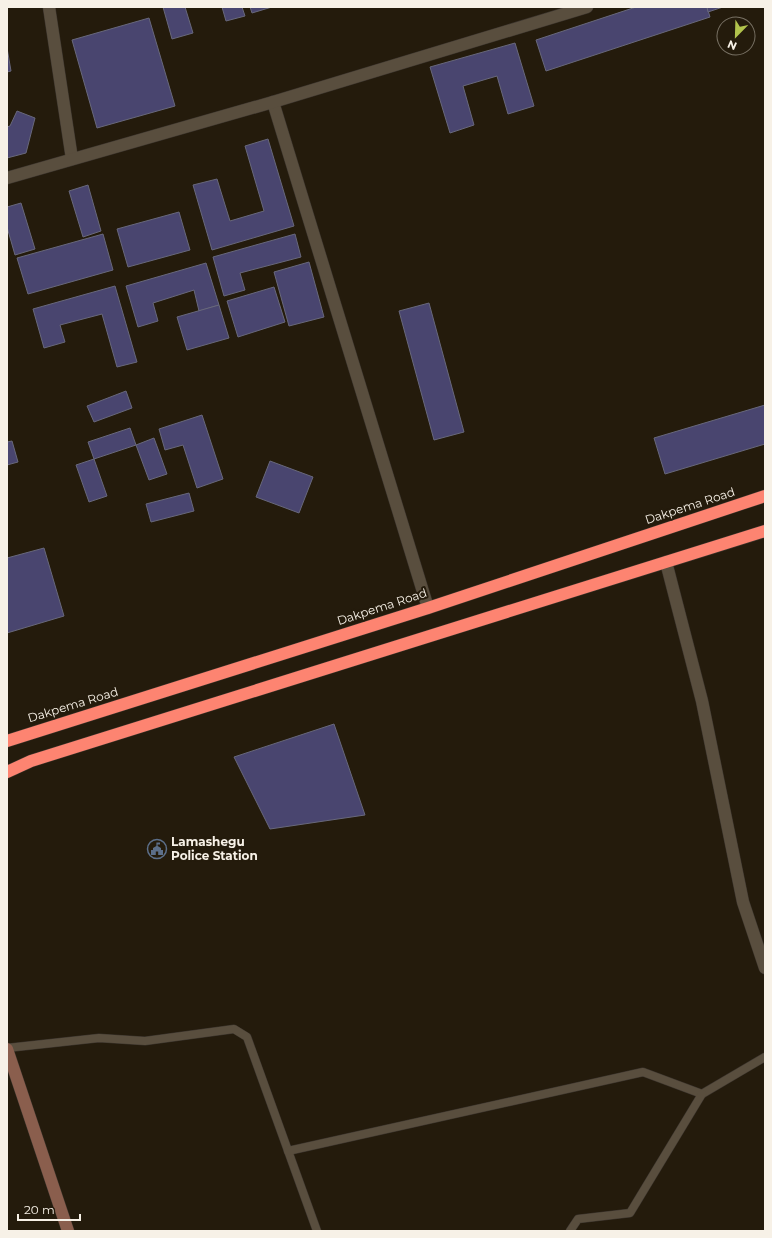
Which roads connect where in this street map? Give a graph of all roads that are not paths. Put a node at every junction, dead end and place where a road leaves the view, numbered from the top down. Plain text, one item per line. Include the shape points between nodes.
1 (49, 7) edge
2 (587, 7) edge
3 (273, 102) junction
4 (72, 159) junction
5 (7, 178) edge
6 (765, 496) edge
7 (765, 531) edge
8 (666, 562) junction
9 (428, 608) junction
10 (7, 740) edge
11 (7, 772) edge
12 (765, 968) edge
13 (7, 1048) edge
14 (765, 1057) edge
15 (702, 1094) junction
16 (288, 1151) junction
17 (68, 1231) edge
18 (317, 1231) edge
19 (570, 1231) edge

1 - 4 street
2 - 3 street
3 - 4 street
3 - 9 street
4 - 5 street
6 - 9 highway, Dakpema Road
7 - 8 highway
8 - 11 highway via 32,761
8 - 12 street via 702,701 743,902
9 - 10 highway, Dakpema Road
13 - 16 lane via 99,1038 145,1040 234,1029 247,1037
13 - 17 street
14 - 15 lane
15 - 16 lane via 643,1072
15 - 19 lane via 630,1213 578,1219
16 - 18 lane

